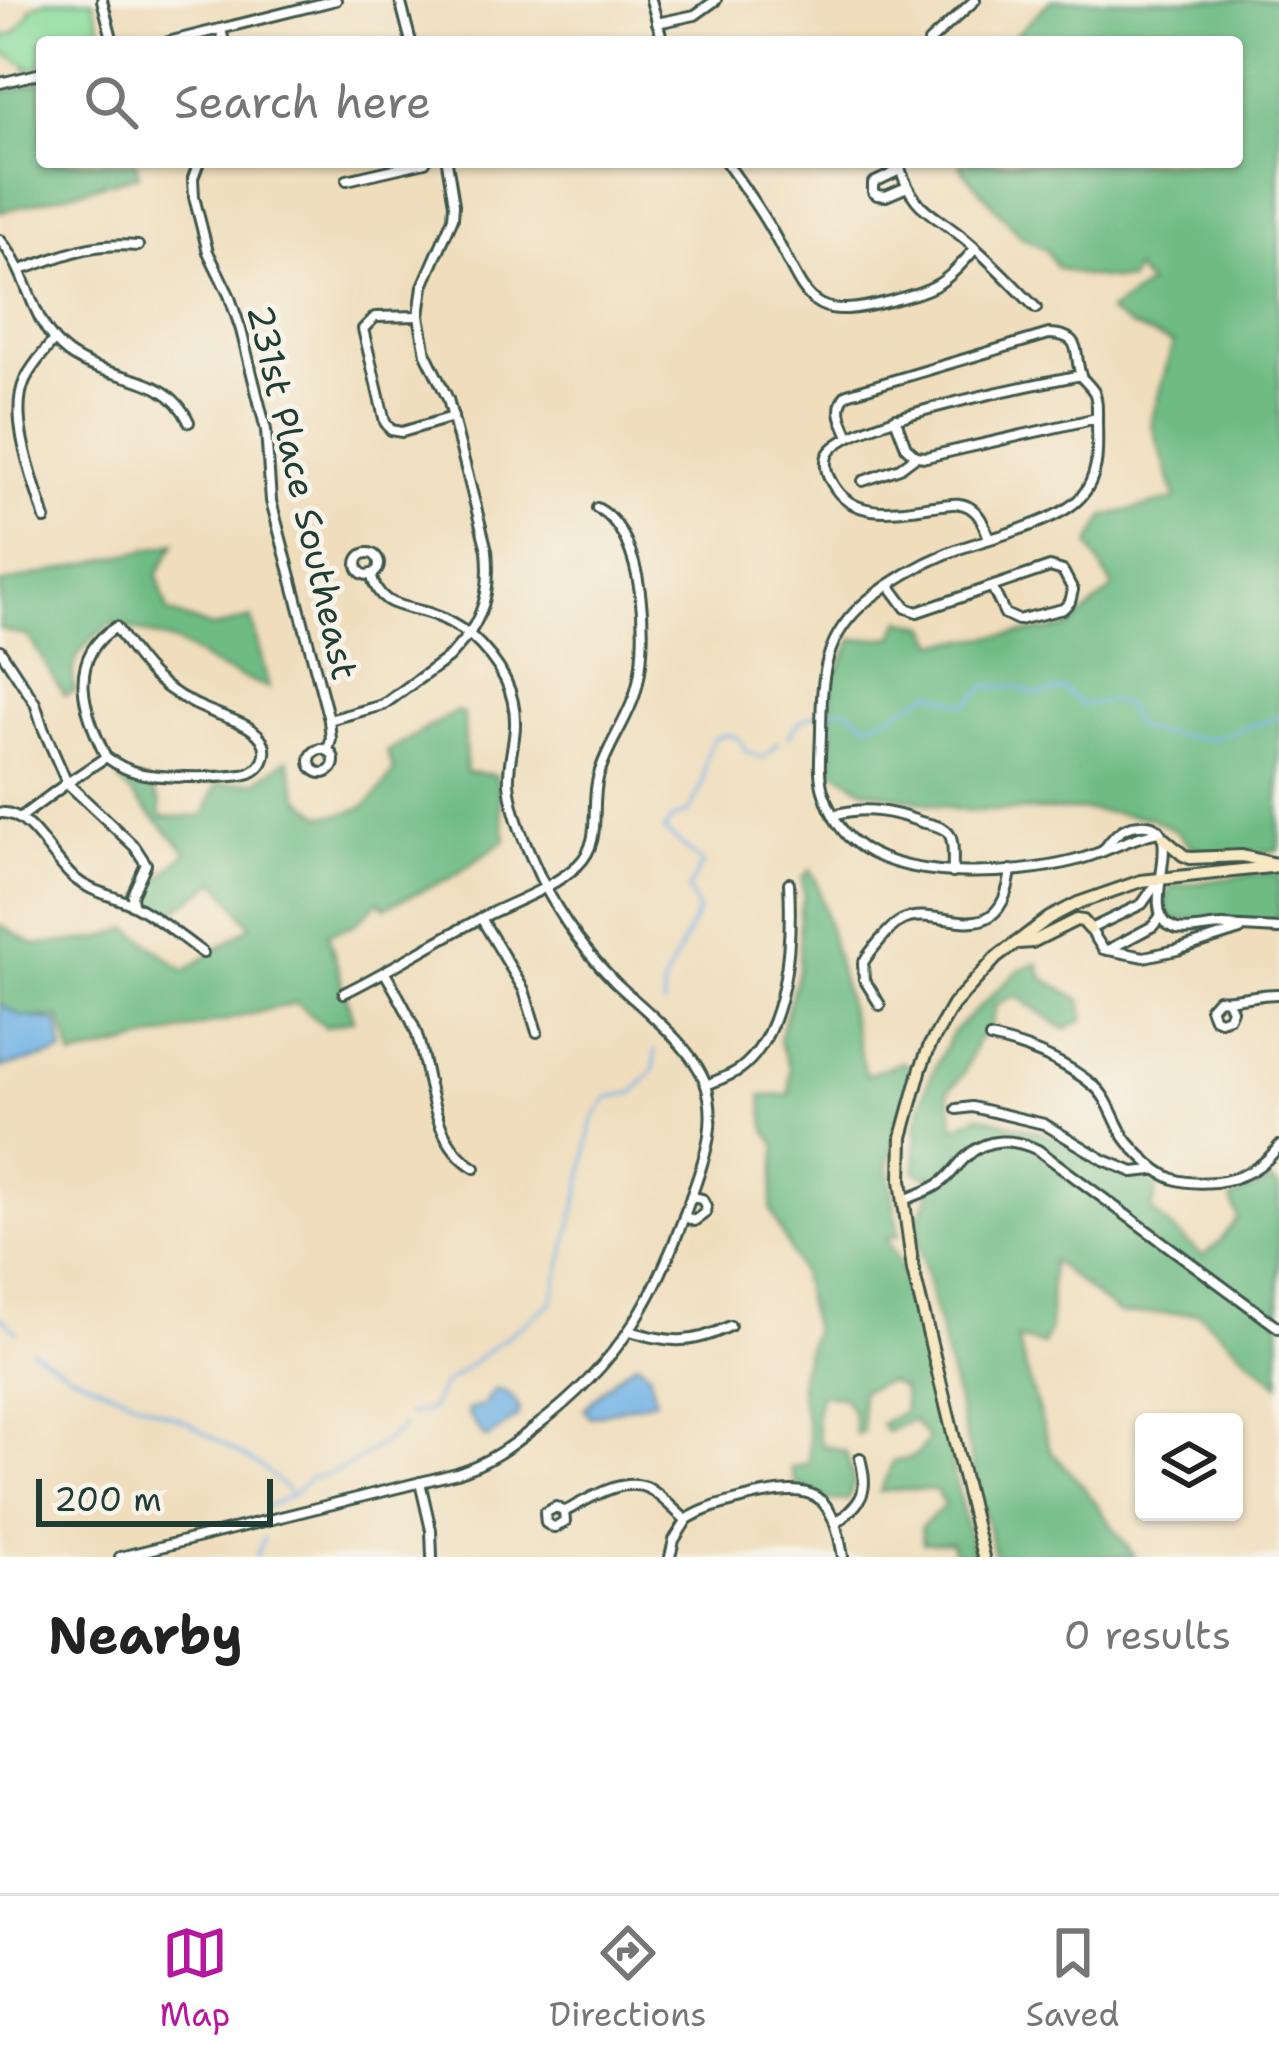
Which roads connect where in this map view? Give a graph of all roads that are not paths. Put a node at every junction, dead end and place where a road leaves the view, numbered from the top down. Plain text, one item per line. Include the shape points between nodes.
1 (102, 0) edge
2 (336, 0) edge
3 (400, 0) edge
4 (651, 0) edge
5 (716, 0) edge
6 (975, 0) edge
7 (298, 5) edge
8 (657, 23) junction
9 (220, 29) junction
10 (111, 36) edge
11 (192, 36) edge
12 (222, 36) edge
13 (409, 36) edge
14 (660, 36) edge
15 (936, 36) edge
16 (36, 74) edge
17 (0, 83) edge
18 (197, 168) edge
19 (399, 168) edge
20 (448, 168) edge
21 (730, 168) edge
22 (896, 168) edge
23 (900, 168) edge
24 (347, 180) dead end
25 (907, 187) junction
26 (0, 240) edge
27 (138, 246) dead end
28 (975, 248) junction
29 (20, 271) junction
30 (1036, 308) dead end
31 (419, 316) junction
32 (53, 341) junction
33 (1081, 375) junction
34 (453, 418) junction
35 (895, 418) junction
36 (1097, 418) junction
37 (189, 422) dead end
38 (849, 436) junction
39 (916, 455) junction
40 (863, 481) dead end
41 (597, 508) dead end
42 (45, 519) dead end
43 (989, 538) junction
44 (370, 574) dead end
45 (889, 585) junction
46 (992, 587) junction
47 (469, 634) junction
48 (0, 650) edge
49 (329, 720) junction
50 (328, 751) dead end
51 (106, 757) junction
52 (67, 783) junction
53 (0, 813) edge
54 (834, 815) junction
55 (20, 817) junction
56 (1161, 835) junction
57 (1279, 865) edge
58 (1011, 870) junction
59 (952, 873) junction
60 (1162, 877) junction
61 (789, 883) dead end
62 (544, 886) junction
63 (133, 904) junction
64 (1142, 904) junction
65 (1157, 905) junction
66 (1160, 917) junction
67 (481, 918) junction
68 (1090, 928) junction
69 (1247, 928) junction
70 (1279, 929) edge
71 (1015, 943) junction
72 (1107, 950) junction
73 (203, 953) dead end
74 (385, 974) junction
75 (344, 992) dead end
76 (1279, 994) edge
77 (1228, 1001) dead end
78 (880, 1005) dead end
79 (537, 1031) dead end
80 (990, 1038) dead end
81 (706, 1084) junction
82 (957, 1109) dead end
83 (1279, 1146) edge
84 (1269, 1159) junction
85 (1279, 1166) edge
86 (475, 1168) dead end
87 (1155, 1169) junction
88 (691, 1197) junction
89 (904, 1200) junction
90 (684, 1216) junction
91 (730, 1325) dead end
92 (1279, 1328) edge
93 (630, 1331) junction
94 (860, 1458) dead end
95 (421, 1482) junction
96 (565, 1513) dead end
97 (686, 1520) junction
98 (836, 1523) junction
99 (120, 1557) edge
100 (432, 1557) edge
101 (670, 1557) edge
102 (843, 1557) edge
103 (983, 1557) edge

1 - 10 street
2 - 7 street
3 - 13 street
4 - 8 street
5 - 8 street via 695,15
6 - 15 street
7 - 9 street
8 - 14 street
9 - 11 street
9 - 12 street
16 - 17 street
18 - 49 street, 231st Place Southeast via 194,197 241,330 266,430 271,501
19 - 24 street
20 - 31 street via 453,218 423,286
21 - 28 street via 795,279 829,308 930,290
22 - 25 street via 873,183 874,192
23 - 25 street
25 - 28 street via 925,212
26 - 29 street
27 - 29 street via 88,247
28 - 30 street
29 - 32 street
31 - 34 street
31 - 34 street via 375,317 363,329 385,422 402,432
32 - 37 street via 91,367 164,391
32 - 42 street via 20,401
33 - 35 street
33 - 36 street via 1096,398
33 - 38 street via 1066,336 1036,337 847,394 840,411
34 - 47 street via 488,550 486,599
35 - 38 street
35 - 39 street
36 - 39 street
36 - 43 street via 1096,468 1080,499
38 - 43 street via 831,449 826,465 851,504 880,511 962,504 979,515
39 - 40 street
41 - 62 street via 616,522 629,548 644,649 635,694 599,774 591,846
43 - 45 street
44 - 47 street via 388,602
45 - 46 street via 917,612
45 - 54 street via 839,631 822,682 821,787
46 - 46 street via 1057,568 1073,590 1067,606 1018,620 1005,614
47 - 49 street via 382,705
47 - 62 street via 500,667 511,693 511,794
48 - 52 street via 35,703
49 - 50 street, 231st Place Southeast
51 - 51 street via 145,775 236,776 254,772 265,746 257,733 179,699 116,627 90,650 82,673
51 - 52 street
52 - 55 street
52 - 63 street via 146,864
53 - 55 street
54 - 59 street via 870,851
54 - 59 street via 881,810 939,827 951,839
55 - 63 street via 72,877
56 - 57 main road via 1190,858 1242,856
56 - 58 street via 1151,825 1130,826 1102,852
56 - 60 street
57 - 60 main road
58 - 59 street
58 - 78 street via 1003,902 981,920 912,917 894,926 863,963
60 - 64 street
60 - 65 street
60 - 71 main road via 1078,903
61 - 81 street via 790,944 774,1020 740,1069
62 - 67 street
62 - 81 street via 597,964 667,1032
63 - 73 street
64 - 65 street
64 - 68 street
65 - 66 street
66 - 69 street via 1178,929
66 - 72 street
67 - 74 street
67 - 79 street via 515,973
68 - 71 main road via 1076,920
68 - 72 street
69 - 70 street
69 - 72 street via 1151,956
71 - 89 main road via 964,992 930,1046 902,1137
74 - 75 street
74 - 86 street via 413,1025 442,1128
76 - 77 street
80 - 87 street via 1030,1049 1093,1085 1125,1139
81 - 88 street via 710,1139
82 - 87 street via 1044,1124 1118,1166
83 - 84 street
84 - 85 street
84 - 87 street via 1223,1181 1177,1181
88 - 90 street
88 - 90 street via 704,1202 705,1213 694,1221
89 - 92 street via 941,1183 978,1148 1023,1143
89 - 103 main road via 913,1270
90 - 93 street
91 - 93 street via 683,1341
93 - 95 street via 586,1384 508,1448 476,1467
94 - 98 street via 862,1497
95 - 99 street
95 - 100 street
96 - 97 street via 630,1484
97 - 98 street via 785,1490 818,1498
97 - 101 street
98 - 102 street

